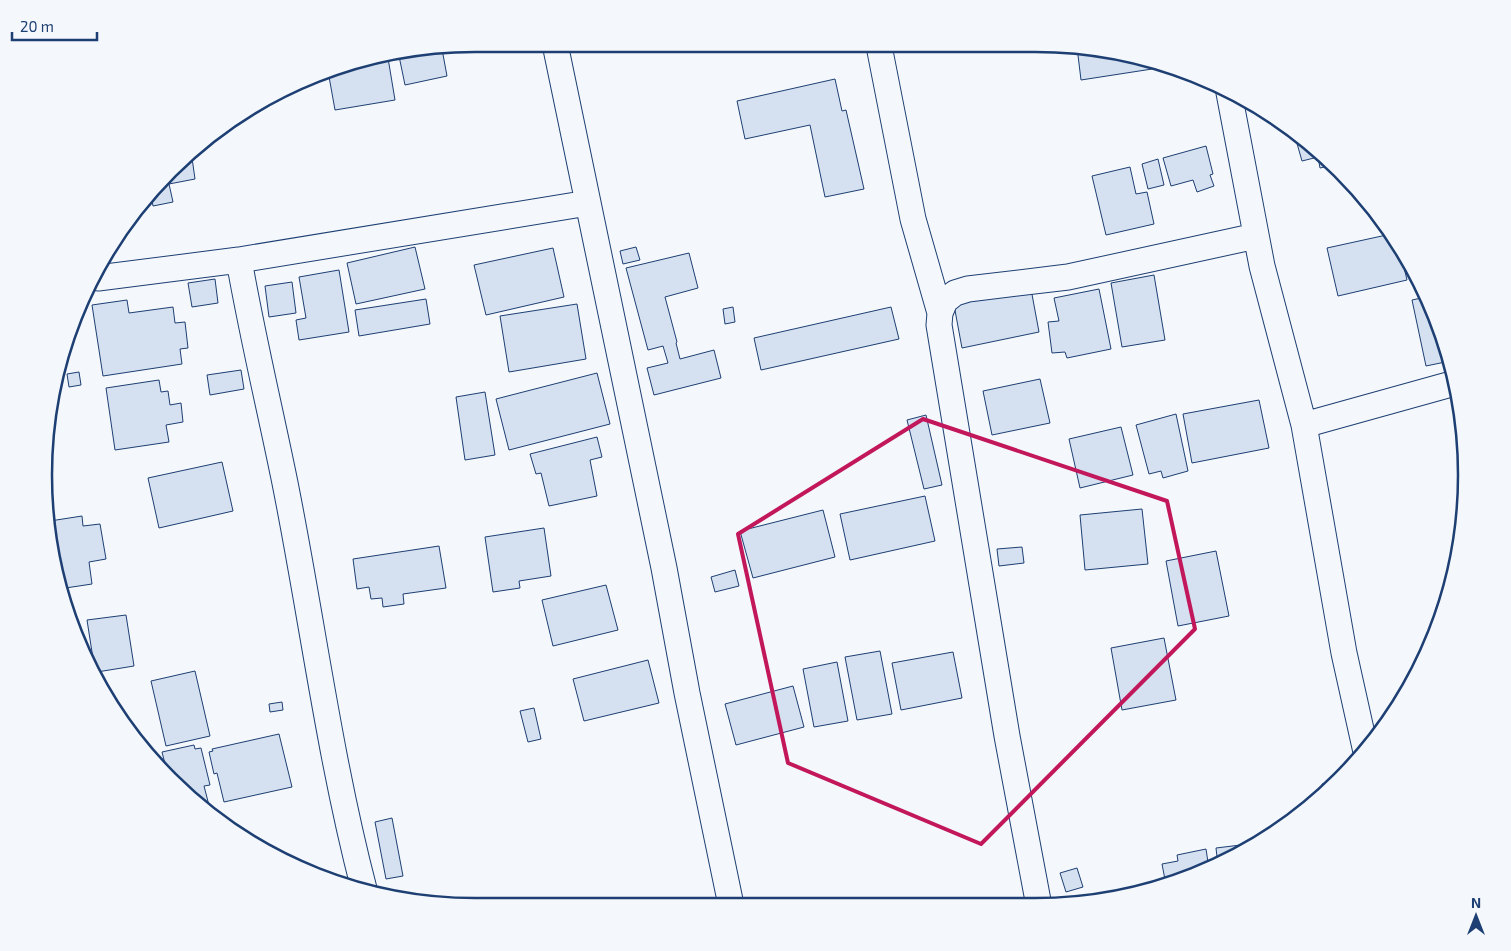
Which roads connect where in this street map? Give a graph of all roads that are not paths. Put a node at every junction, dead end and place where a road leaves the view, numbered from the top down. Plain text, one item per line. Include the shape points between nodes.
1 (557, 52) edge
2 (880, 52) edge
3 (1230, 100) edge
4 (588, 203) junction
5 (1256, 236) junction
6 (239, 260) junction
7 (102, 278) edge
8 (940, 313) junction
9 (1448, 385) edge
10 (1304, 425) junction
11 (1364, 742) edge
12 (363, 883) edge
13 (730, 898) edge
14 (1037, 898) edge

1 - 4 street
2 - 8 street via 913,219
3 - 5 street
4 - 6 street
4 - 13 street
5 - 8 street via 1068,277 968,289 945,301
5 - 10 street
6 - 7 street
6 - 12 street via 254,346 285,483 342,795
8 - 14 street via 942,353
9 - 10 street
10 - 11 street via 1344,653

